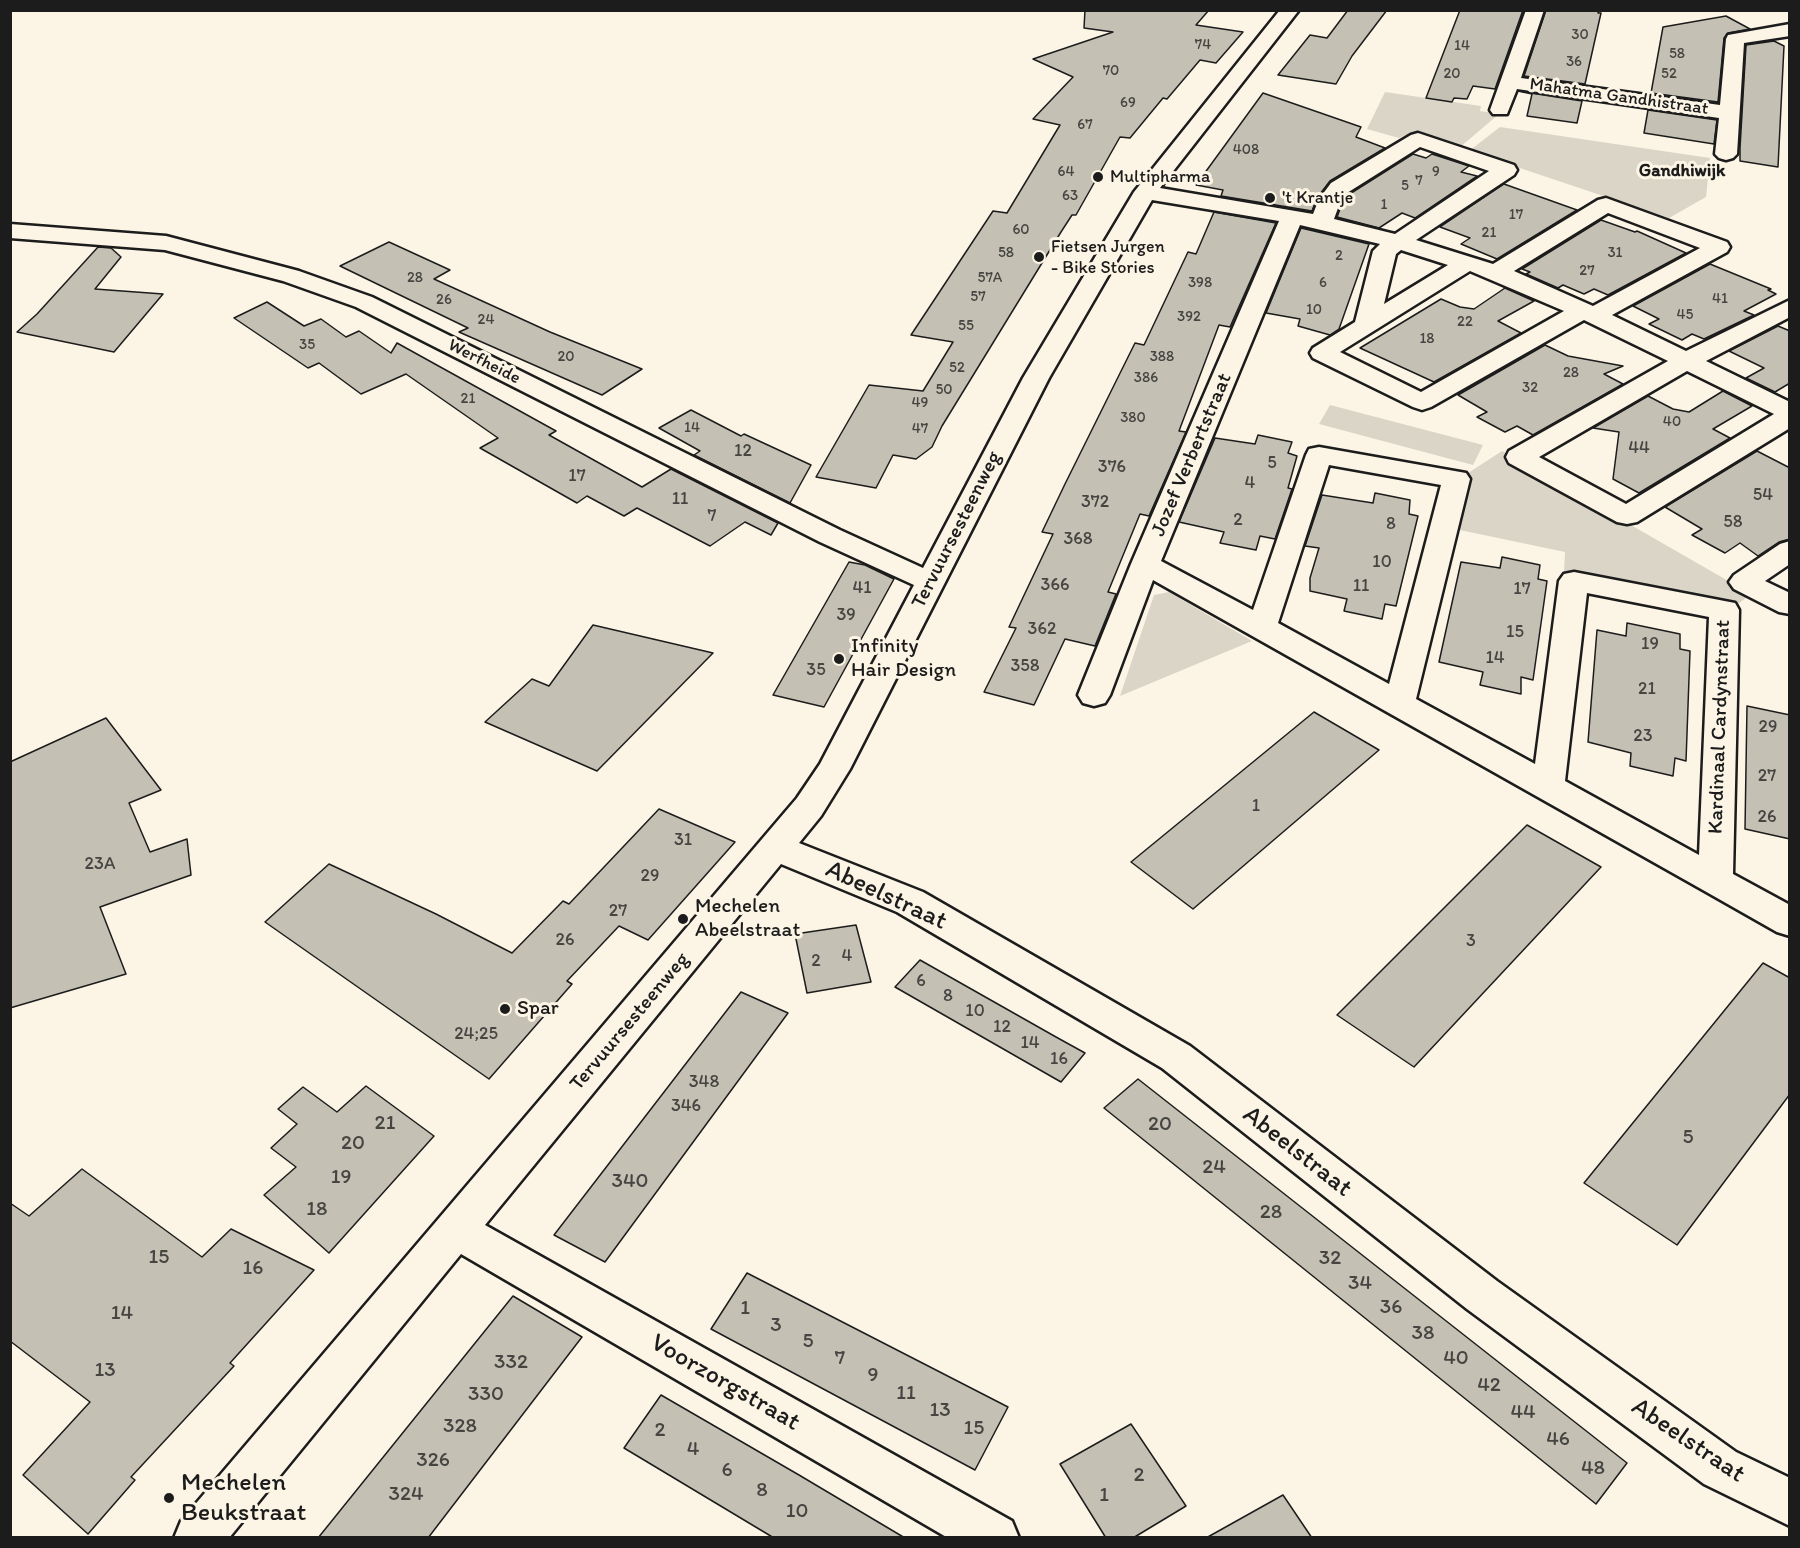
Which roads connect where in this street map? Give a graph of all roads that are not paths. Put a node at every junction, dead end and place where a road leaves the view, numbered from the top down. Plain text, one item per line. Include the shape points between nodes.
1 (1290, 10) edge
2 (1535, 10) edge
3 (1790, 30) edge
4 (1508, 82) junction
5 (1500, 110) dead end
6 (1730, 113) junction
7 (1726, 154) dead end
8 (1145, 192) junction
9 (1292, 216) junction
10 (1321, 223) junction
11 (10, 231) edge
12 (1398, 242) junction
13 (1467, 263) junction
14 (1496, 272) junction
15 (1790, 307) edge
16 (1588, 313) junction
17 (1366, 327) junction
18 (1687, 361) junction
19 (1790, 414) edge
20 (1790, 550) edge
21 (1145, 564) junction
22 (930, 580) junction
23 (1790, 605) edge
24 (1262, 627) junction
25 (1094, 695) dead end
26 (1399, 705) junction
27 (1548, 788) junction
28 (777, 848) junction
29 (1715, 881) junction
30 (1790, 922) edge
31 (455, 1229) junction
32 (1790, 1503) edge
33 (198, 1538) edge
34 (995, 1538) edge

1 - 8 street, Tervuursesteenweg
2 - 4 street, Mahatma Gandhistraat
3 - 6 street, Mahatma Gandhistraat via 1735,39
4 - 5 street, Mahatma Gandhistraat
4 - 6 street, Mahatma Gandhistraat
6 - 7 street, Mahatma Gandhistraat
8 - 9 street
8 - 22 street, Tervuursesteenweg via 1036,378
9 - 10 street
9 - 21 street, Jozef Verbertstraat
10 - 12 street
10 - 12 street via 1339,188 1418,139 1506,170
11 - 22 street, Werfheide via 166,243 291,276 364,302 830,536
12 - 13 street
12 - 17 street via 1385,251
13 - 14 street
13 - 17 street
14 - 16 street
14 - 16 street via 1606,205 1719,247
15 - 18 street
16 - 17 street via 1422,402 1322,353
16 - 18 street
18 - 19 street
18 - 19 street via 1519,457 1627,516
20 - 23 street via 1744,582
21 - 24 street
21 - 25 street, Jozef Verbertstraat
22 - 28 street, Tervuursesteenweg via 834,769
24 - 26 street
24 - 26 street via 1319,455 1456,479
26 - 27 street
27 - 29 street
27 - 29 street, Kardinaal Cardynstraat via 1574,581 1724,610
28 - 31 street, Tervuursesteenweg
28 - 32 street, Abeelstraat via 910,902 1176,1057 1482,1295 1720,1468
29 - 30 street
31 - 33 street, Tervuursesteenweg
31 - 34 street, Voorzorgstraat

